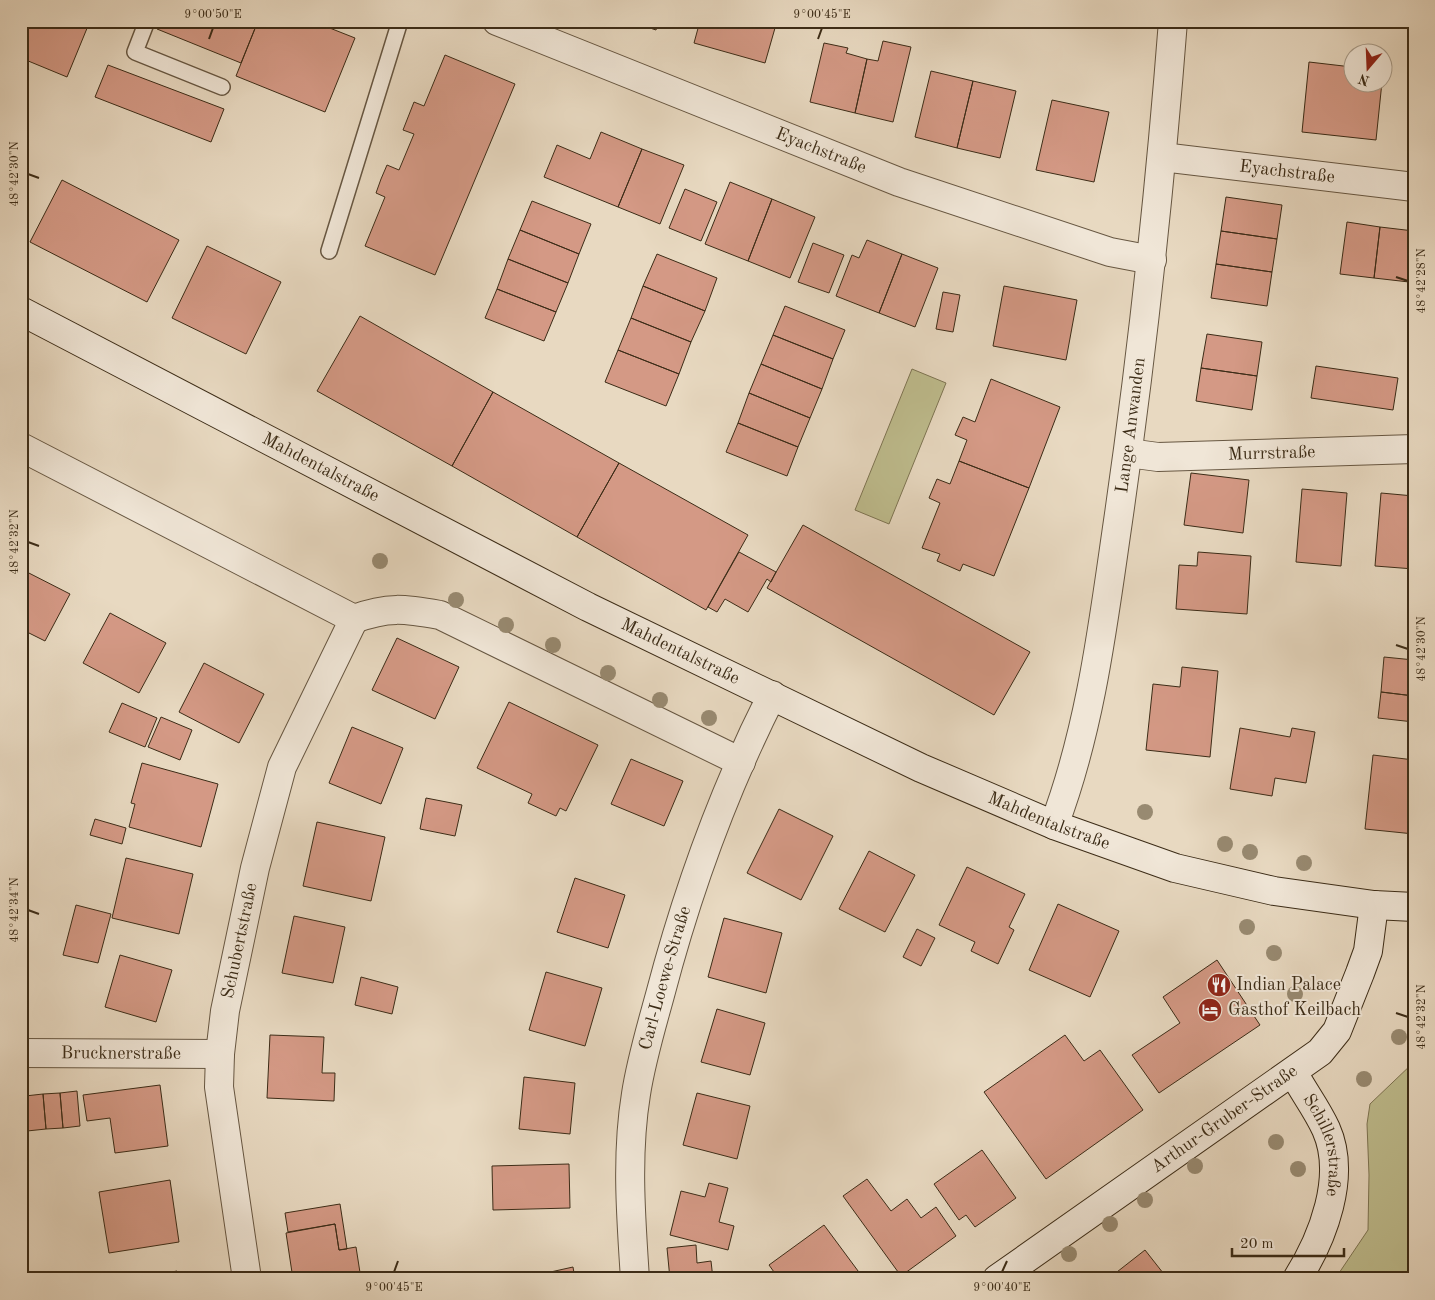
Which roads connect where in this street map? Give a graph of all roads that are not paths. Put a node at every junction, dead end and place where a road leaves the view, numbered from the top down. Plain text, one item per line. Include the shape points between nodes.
1 (148, 21) edge
2 (400, 21) edge
3 (497, 21) edge
4 (1173, 21) edge
5 (222, 87) dead end
6 (1162, 157) junction
7 (1414, 187) edge
8 (329, 251) dead end
9 (1152, 260) junction
10 (21, 312) edge
11 (21, 447) edge
12 (1414, 449) edge
13 (1128, 453) junction
14 (354, 619) junction
15 (772, 695) junction
16 (741, 762) junction
17 (1054, 825) junction
18 (1374, 905) junction
19 (1414, 908) edge
20 (21, 1053) edge
21 (220, 1054) junction
22 (1293, 1072) junction
23 (247, 1279) edge
24 (635, 1279) edge
25 (997, 1279) edge
26 (1297, 1279) edge

1 - 5 lane via 135,52
2 - 8 lane
3 - 9 street, Eyachstraße via 899,182 1110,252
4 - 6 street, Lange Anwanden
6 - 7 street, Eyachstraße
6 - 9 street, Lange Anwanden
9 - 13 street, Lange Anwanden
10 - 15 street, Mahdentalstraße via 588,607
11 - 14 street
12 - 13 street, Murrstraße via 1158,457
13 - 17 street, Lange Anwanden via 1097,667 1075,761
14 - 16 street via 377,610 404,608 440,615
14 - 21 street, Schubertstraße via 282,767 255,868 225,1011
15 - 16 street, Carl-Loewe-Straße
15 - 17 street, Mahdentalstraße via 920,768
16 - 24 street, Carl-Loewe-Straße via 701,860 674,939 636,1094 631,1148
17 - 18 street, Mahdentalstraße via 1175,868 1220,880
18 - 19 street, Mahdentalstraße
18 - 22 street, Arthur-Gruber-Straße via 1368,951 1337,1031 1320,1052
20 - 21 street, Brucknerstraße
21 - 23 street, Schubertstraße via 219,1087
22 - 25 street, Arthur-Gruber-Straße
22 - 26 street, Schillerstraße via 1326,1129 1333,1157 1327,1214

